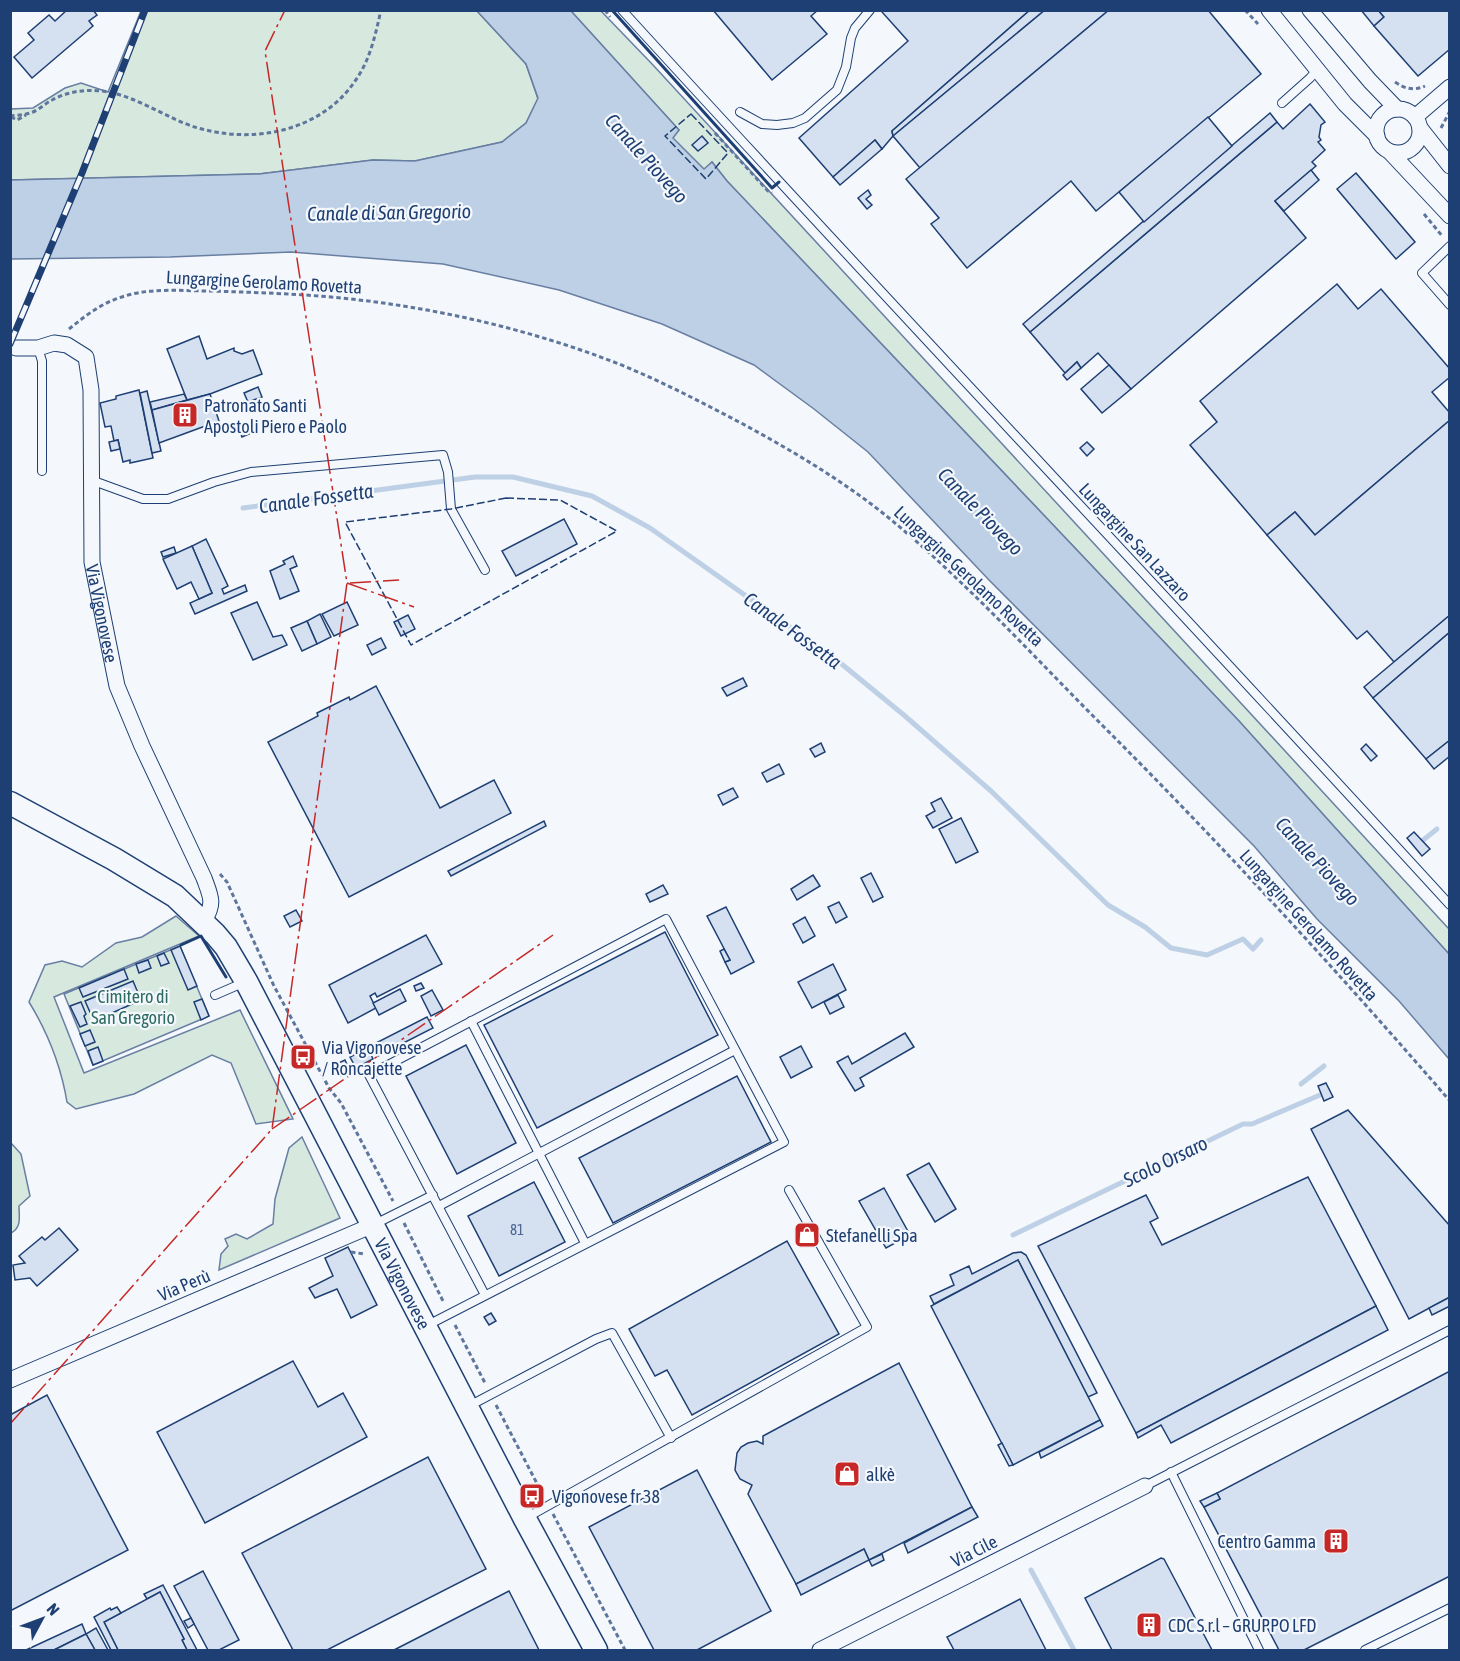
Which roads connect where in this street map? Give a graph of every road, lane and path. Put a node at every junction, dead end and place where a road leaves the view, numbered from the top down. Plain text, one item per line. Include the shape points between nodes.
1 (381, 10) edge
2 (622, 10) edge
3 (870, 10) edge
4 (1269, 10) edge
5 (1310, 10) edge
6 (1318, 69) junction
7 (1449, 87) edge
8 (1282, 102) dead end
9 (1397, 109) junction
10 (1449, 111) edge
11 (740, 112) dead end
12 (10, 116) edge
13 (1417, 122) junction
14 (1441, 129) dead end
15 (1377, 136) junction
16 (723, 141) dead end
17 (1390, 152) junction
18 (1449, 166) edge
19 (768, 191) dead end
20 (1449, 216) edge
21 (1449, 246) edge
22 (1449, 305) edge
23 (54, 343) junction
24 (16, 348) dead end
25 (38, 348) junction
26 (42, 471) dead end
27 (91, 480) junction
28 (484, 570) dead end
29 (10, 803) edge
30 (212, 874) dead end
31 (1449, 904) edge
32 (204, 921) junction
33 (246, 981) junction
34 (215, 995) dead end
35 (471, 1021) junction
36 (735, 1050) junction
37 (1449, 1101) edge
38 (538, 1154) junction
39 (789, 1190) dead end
40 (433, 1195) junction
41 (393, 1202) dead end
42 (439, 1206) junction
43 (403, 1222) dead end
44 (373, 1225) junction
45 (585, 1243) junction
46 (441, 1295) dead end
47 (486, 1295) junction
48 (454, 1323) dead end
49 (425, 1326) junction
50 (1449, 1330) edge
51 (10, 1380) edge
52 (487, 1388) dead end
53 (494, 1402) dead end
54 (467, 1407) junction
55 (671, 1438) junction
56 (1171, 1472) junction
57 (1145, 1486) joint
58 (544, 1498) dead end
59 (553, 1515) dead end
60 (525, 1519) junction
61 (1449, 1608) edge
62 (596, 1650) edge
63 (625, 1650) edge
64 (820, 1650) edge
65 (1259, 1650) edge
66 (1365, 1650) edge

1 - 12 path via 366,62 348,91 325,113 285,130 264,135 216,133 103,91 69,92 27,114
2 - 31 lane, Lungargine San Lazzaro
3 - 11 lane via 855,28 837,90 806,118 785,124 762,124
4 - 6 street
5 - 9 street
6 - 8 lane
6 - 15 street
7 - 13 street
9 - 13 street via 1406,111
9 - 15 street via 1380,119
10 - 14 path
13 - 17 street via 1420,134 1414,147 1400,153
13 - 18 street
15 - 17 street
16 - 19 path
17 - 20 street
21 - 22 lane via 1422,273
23 - 25 street
23 - 27 street, Via Vigonovese via 67,345 86,357 91,390
23 - 37 path, Lungargine Gerolamo Rovetta via 86,315 139,292 275,293 366,301 458,316 581,350 662,383 772,440 880,511 968,590 1196,820
24 - 25 street
25 - 26 lane via 42,360
27 - 28 lane via 143,499 168,499 251,472 443,455 451,509
27 - 32 street, Via Vigonovese via 92,562 117,686 204,878 211,909
29 - 32 main road, Via Vigonovese via 159,886
30 - 41 path via 218,873 227,882 274,986
32 - 33 main road, Via Vigonovese via 226,947
33 - 34 lane
33 - 44 main road, Via Vigonovese
35 - 36 lane via 666,919
35 - 38 lane
35 - 40 lane via 369,1075
36 - 38 lane
36 - 45 lane via 784,1142
38 - 42 lane
38 - 45 lane
39 - 55 lane via 867,1327
40 - 42 lane
40 - 44 lane
42 - 47 lane
43 - 46 path
44 - 49 main road, Via Vigonovese
44 - 51 street, Via Perù
45 - 47 lane
47 - 49 lane
48 - 52 path
49 - 54 main road, Via Vigonovese
50 - 56 lane
53 - 58 path
54 - 55 lane via 612,1333
54 - 60 main road, Via Vigonovese
55 - 60 lane
56 - 57 lane
56 - 65 lane
57 - 64 street, Via Cile
59 - 63 path
60 - 62 main road, Via Vigonovese
61 - 66 lane

